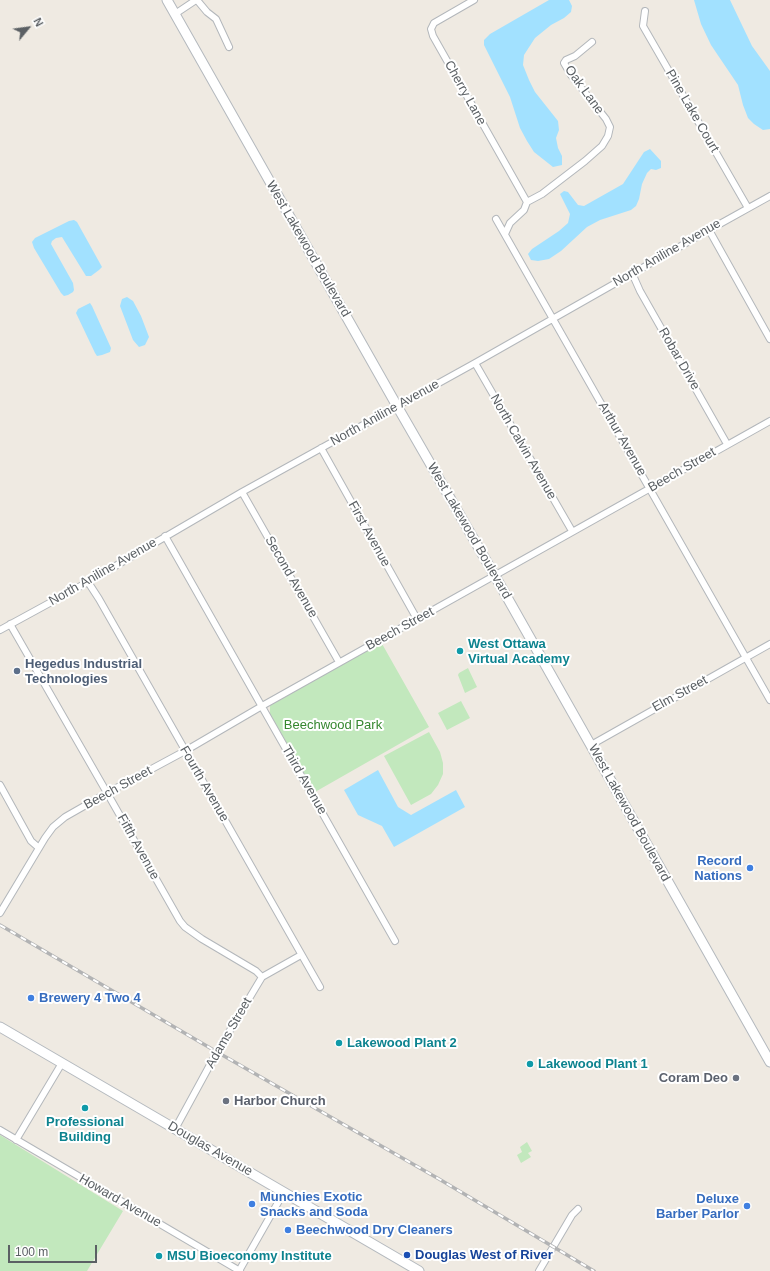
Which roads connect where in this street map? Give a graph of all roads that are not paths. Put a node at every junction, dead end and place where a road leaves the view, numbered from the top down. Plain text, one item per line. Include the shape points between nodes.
1 (167, 0) edge
2 (196, 0) edge
3 (474, 0) edge
4 (645, 11) dead end
5 (175, 14) junction
6 (592, 42) dead end
7 (229, 47) dead end
8 (770, 196) edge
9 (527, 202) junction
10 (748, 208) junction
11 (496, 219) dead end
12 (708, 230) junction
13 (505, 234) junction
14 (632, 273) junction
15 (554, 318) junction
16 (770, 339) edge
17 (475, 363) junction
18 (397, 406) junction
19 (770, 421) edge
20 (727, 444) junction
21 (321, 448) junction
22 (650, 488) junction
23 (242, 492) junction
24 (572, 531) junction
25 (165, 536) junction
26 (495, 576) junction
27 (88, 582) junction
28 (417, 619) junction
29 (10, 624) junction
30 (0, 630) edge
31 (770, 644) edge
32 (746, 657) junction
33 (339, 662) junction
34 (770, 700) edge
35 (262, 706) junction
36 (591, 745) junction
37 (185, 751) junction
38 (0, 785) edge
39 (107, 793) junction
40 (39, 848) junction
41 (0, 913) edge
42 (395, 941) dead end
43 (301, 955) junction
44 (262, 976) junction
45 (320, 987) dead end
46 (0, 1026) edge
47 (770, 1062) edge
48 (62, 1063) junction
49 (175, 1129) junction
50 (0, 1130) edge
51 (16, 1140) junction
52 (284, 1192) junction
53 (578, 1209) dead end
54 (239, 1271) edge
55 (419, 1271) edge
56 (538, 1271) edge

1 - 5 street, West Lakewood Boulevard
2 - 5 street
2 - 7 street via 216,19
3 - 9 street, Cherry Lane via 434,23 431,28 433,36
4 - 10 street, Pine Lake Court via 643,26
5 - 18 street, West Lakewood Boulevard
6 - 9 street, Oak Lane via 564,63 606,119 610,128 608,136 602,146 585,161 542,194
8 - 10 street, North Aniline Avenue
9 - 13 street via 524,210 510,222
10 - 12 street, North Aniline Avenue
11 - 13 street, Arthur Avenue
12 - 14 street, North Aniline Avenue
12 - 16 street
13 - 15 street, Arthur Avenue
14 - 15 street, North Aniline Avenue
14 - 20 street, Robar Drive
15 - 17 street, North Aniline Avenue
15 - 22 street, Arthur Avenue
17 - 18 street, North Aniline Avenue
17 - 24 street, North Calvin Avenue
18 - 21 street, North Aniline Avenue
18 - 26 street, West Lakewood Boulevard
19 - 20 street, Beech Street
20 - 22 street, Beech Street
21 - 23 street, North Aniline Avenue
21 - 28 street, First Avenue
22 - 24 street, Beech Street
22 - 32 street, Arthur Avenue
23 - 25 street, North Aniline Avenue
23 - 33 street, Second Avenue
24 - 26 street, Beech Street
25 - 27 street, North Aniline Avenue
25 - 35 street, Third Avenue
26 - 28 street, Beech Street
26 - 36 street, West Lakewood Boulevard
27 - 29 street, North Aniline Avenue
27 - 37 street, Fourth Avenue
28 - 33 street, Beech Street
29 - 30 street, North Aniline Avenue
29 - 39 street, Fifth Avenue
31 - 32 street, Elm Street
32 - 34 street, Arthur Avenue
32 - 36 street, Elm Street
33 - 35 street, Beech Street
35 - 37 street, Beech Street
35 - 42 street, Third Avenue
36 - 47 street, West Lakewood Boulevard
37 - 39 street, Beech Street
37 - 43 street, Fourth Avenue
38 - 40 street via 30,841
39 - 40 street, Beech Street via 65,817 53,828
39 - 44 street, Fifth Avenue via 185,927
40 - 41 street, Beech Street
43 - 44 street
43 - 45 street, Fourth Avenue
44 - 49 street, Adams Street
46 - 48 street, Douglas Avenue
48 - 49 street, Douglas Avenue
48 - 51 street
49 - 52 street, Douglas Avenue
50 - 51 street, Howard Avenue
51 - 54 street, Howard Avenue
52 - 54 street
52 - 55 street, Douglas Avenue
53 - 56 street via 574,1211

